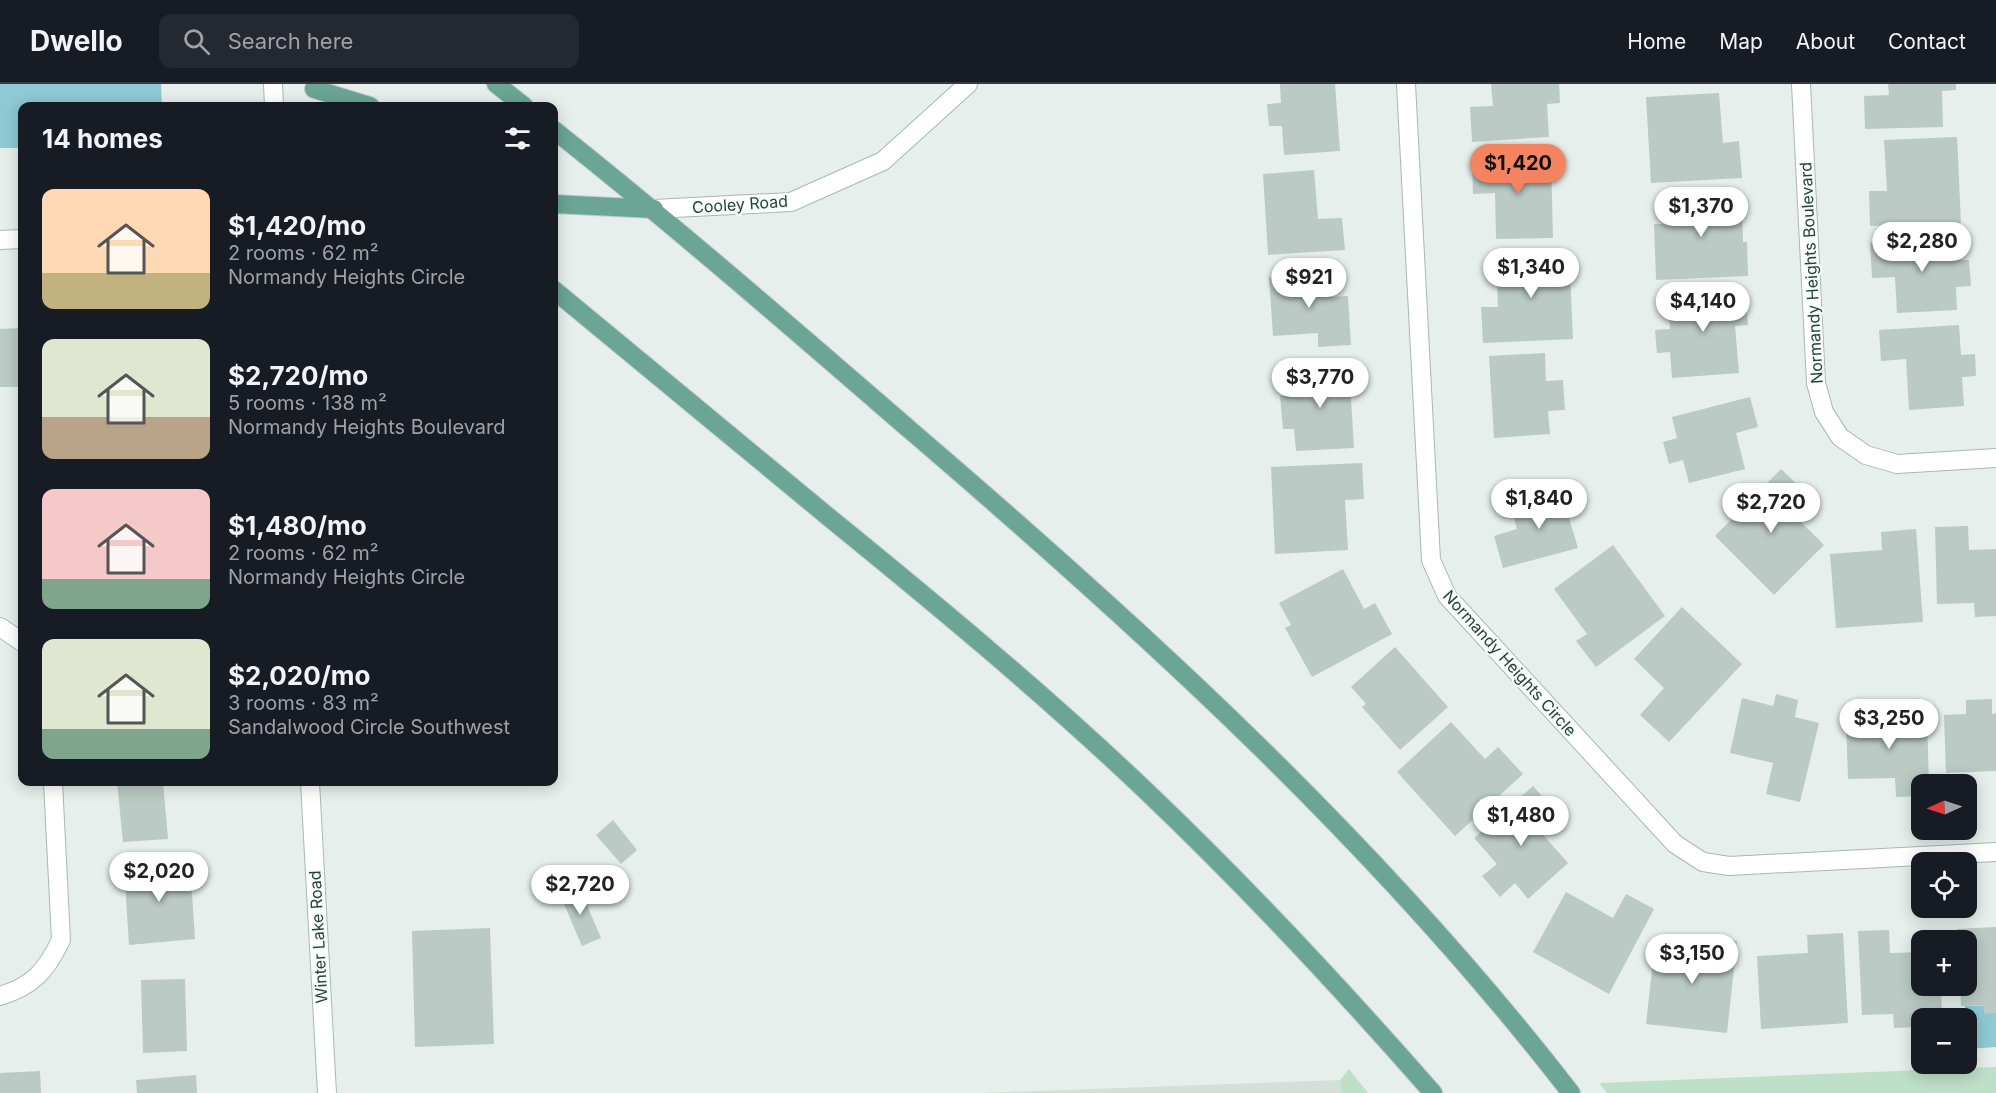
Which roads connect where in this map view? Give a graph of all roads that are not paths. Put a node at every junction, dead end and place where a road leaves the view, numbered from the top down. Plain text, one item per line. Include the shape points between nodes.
1 (273, 84) edge
2 (496, 84) edge
3 (968, 84) edge
4 (1406, 84) edge
5 (1801, 84) edge
6 (311, 87) edge
7 (274, 102) edge
8 (330, 102) edge
9 (358, 102) edge
10 (519, 102) edge
11 (558, 133) edge
12 (558, 204) edge
13 (654, 209) junction
14 (18, 238) edge
15 (0, 240) edge
16 (558, 293) edge
17 (1996, 458) edge
18 (0, 627) edge
19 (18, 639) edge
20 (53, 786) edge
21 (310, 786) edge
22 (1996, 852) edge
23 (0, 996) edge
24 (327, 1093) edge
25 (1433, 1093) edge
26 (1571, 1093) edge

1 - 7 street
2 - 10 main road
3 - 13 street, Cooley Road via 883,161 791,202
4 - 22 street, Normandy Heights Circle via 1431,560 1447,596 1675,844 1703,862 1729,866
5 - 17 street, Normandy Heights Boulevard via 1816,383 1824,412 1840,436 1866,455 1897,464
6 - 8 main road
6 - 9 main road
11 - 13 main road
12 - 13 main road
13 - 26 main road via 1050,550 1174,663 1408,901 1519,1026
14 - 15 street
16 - 25 main road via 936,604 1077,726 1277,921
18 - 19 street
20 - 23 street via 60,940 50,963 21,990
21 - 24 street, Winter Lake Road

